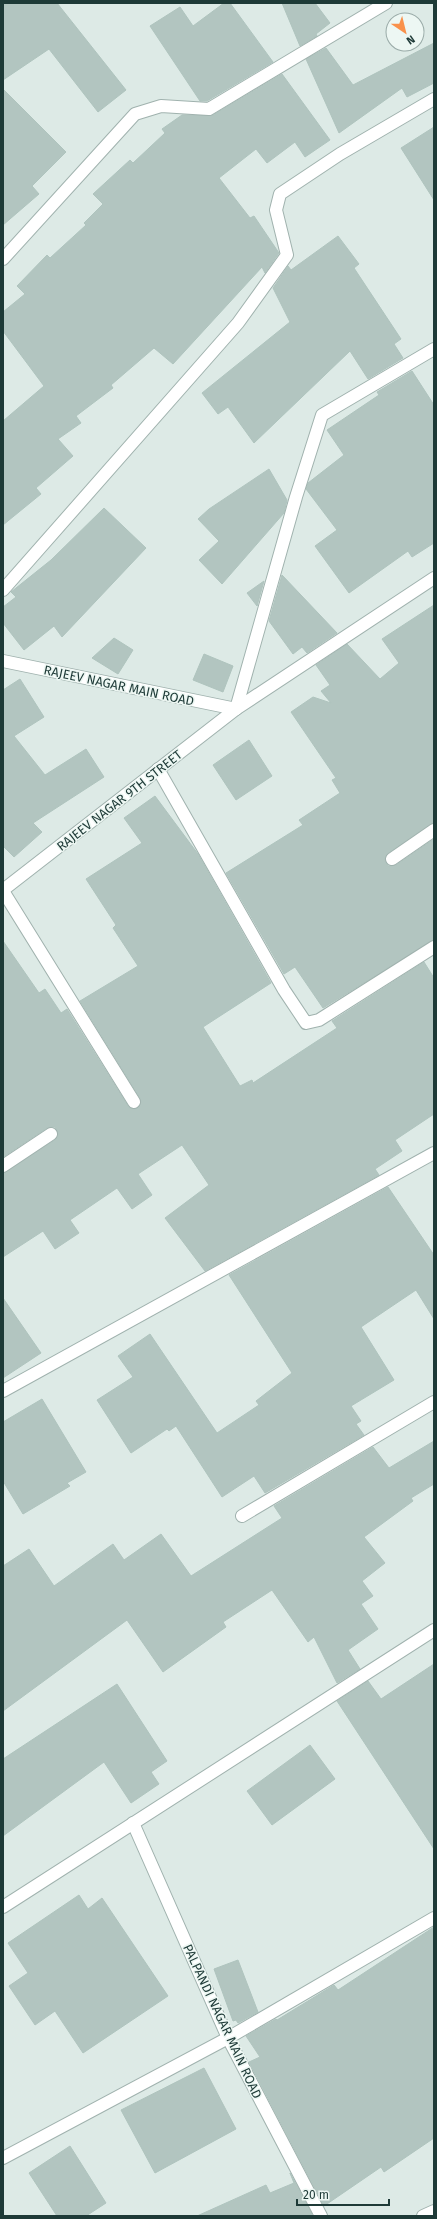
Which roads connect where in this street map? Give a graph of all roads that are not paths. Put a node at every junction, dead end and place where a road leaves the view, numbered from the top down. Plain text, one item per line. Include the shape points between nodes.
1 (386, 3) edge
2 (434, 99) edge
3 (3, 259) edge
4 (434, 349) edge
5 (434, 578) edge
6 (3, 590) edge
7 (3, 661) edge
8 (236, 710) junction
9 (158, 769) junction
10 (434, 830) edge
11 (392, 859) dead end
12 (3, 891) edge
13 (434, 948) edge
14 (134, 1102) dead end
15 (51, 1134) dead end
16 (434, 1153) edge
17 (3, 1166) edge
18 (3, 1391) edge
19 (434, 1402) edge
20 (242, 1516) dead end
21 (434, 1630) edge
22 (133, 1823) junction
23 (3, 1907) edge
24 (434, 1918) edge
25 (228, 2038) junction
26 (3, 2158) edge
27 (434, 2211) edge
28 (321, 2216) edge
29 (423, 2216) edge

1 - 3 street via 209,109 161,106 135,114
2 - 6 street via 340,154 280,194 276,210 287,255 238,323
4 - 8 street via 322,415 296,497
5 - 8 street, RAJEEV NAGAR 9TH STREET
7 - 8 street, RAJEEV NAGAR MAIN ROAD
8 - 9 street, RAJEEV NAGAR 9TH STREET
9 - 12 street, RAJEEV NAGAR 9TH STREET
9 - 13 street via 284,990 306,1023 319,1020
10 - 11 street
12 - 14 street
15 - 17 street
16 - 18 street
19 - 20 street
21 - 22 street
22 - 23 street
22 - 25 street, PALPANDI NAGAR MAIN ROAD
24 - 25 street
25 - 26 street
25 - 28 street, PALPANDI NAGAR MAIN ROAD
27 - 29 street

